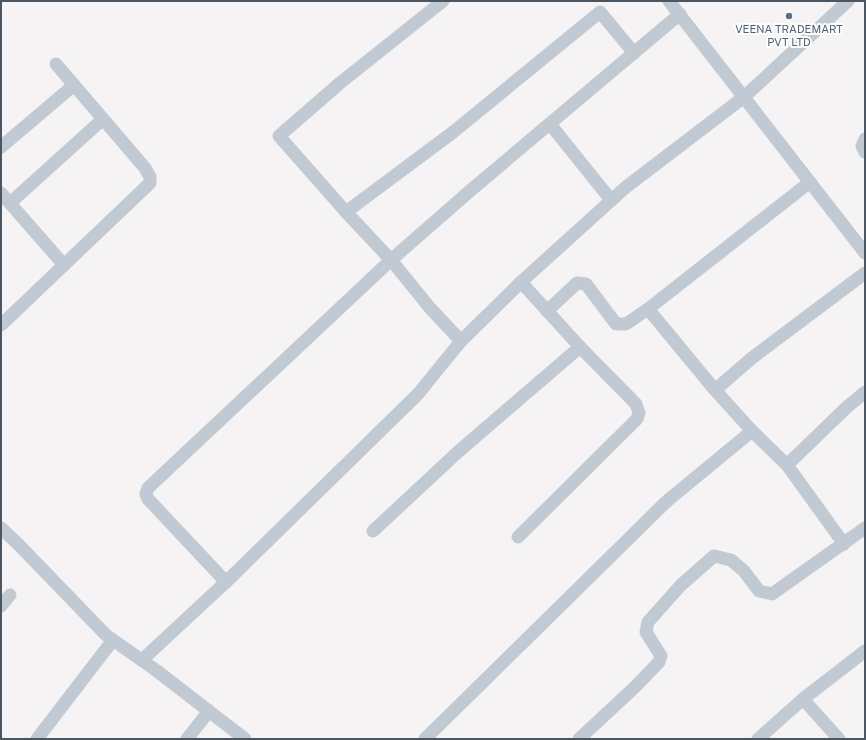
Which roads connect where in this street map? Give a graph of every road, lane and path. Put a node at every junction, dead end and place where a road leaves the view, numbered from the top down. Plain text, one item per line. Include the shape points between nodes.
1 (443, 1) edge
2 (669, 1) edge
3 (848, 1) edge
4 (680, 14) junction
5 (634, 53) junction
6 (56, 64) dead end
7 (74, 85) junction
8 (744, 97) junction
9 (103, 119) junction
10 (550, 124) junction
11 (865, 139) edge
12 (1, 147) edge
13 (865, 152) edge
14 (810, 182) junction
15 (1, 192) edge
16 (611, 200) junction
17 (10, 203) junction
18 (346, 212) junction
19 (865, 253) edge
20 (391, 260) junction
21 (64, 265) junction
22 (865, 273) edge
23 (521, 282) junction
24 (648, 309) junction
25 (547, 311) junction
26 (1, 325) edge
27 (461, 342) junction
28 (580, 347) junction
29 (714, 390) junction
30 (865, 392) edge
31 (752, 431) junction
32 (787, 465) junction
33 (1, 528) edge
34 (865, 528) edge
35 (373, 531) dead end
36 (518, 537) dead end
37 (844, 544) junction
38 (226, 582) junction
39 (10, 595) dead end
40 (1, 606) edge
41 (112, 640) junction
42 (865, 651) edge
43 (142, 660) junction
44 (803, 699) junction
45 (209, 711) junction
46 (37, 739) edge
47 (187, 739) edge
48 (245, 739) edge
49 (425, 739) edge
50 (579, 739) edge
51 (758, 739) edge
52 (839, 739) edge

1 - 18 street via 279,136
2 - 4 street
3 - 8 street
4 - 5 street
4 - 8 street
5 - 10 street
5 - 18 street via 600,12 452,133
6 - 7 street
7 - 9 street
7 - 12 street
8 - 14 street
8 - 16 street
9 - 17 street
9 - 21 street via 145,168 150,183
10 - 16 street
10 - 20 street
11 - 13 street via 862,146
14 - 19 street
14 - 24 street
15 - 17 street
16 - 23 street
17 - 21 street
18 - 20 street
20 - 27 street
20 - 38 street via 148,488 148,499
21 - 26 street
22 - 29 street via 752,358
23 - 25 street
23 - 27 street
24 - 25 street via 626,324 616,324 586,284 577,283
24 - 29 street
25 - 28 street
27 - 38 street via 418,394
28 - 35 street via 459,451
28 - 36 street via 636,404 639,413 637,419
29 - 31 street
30 - 32 street
31 - 32 street
31 - 49 street via 667,501
32 - 37 street
33 - 41 street
34 - 37 street
37 - 50 street via 772,594 759,591 744,571 731,560 714,556 681,586 648,622 646,632 661,656 659,662
38 - 43 street
39 - 40 street
41 - 43 street
41 - 46 street
42 - 44 street
43 - 45 street
44 - 51 street
44 - 52 street
45 - 47 street
45 - 48 street

